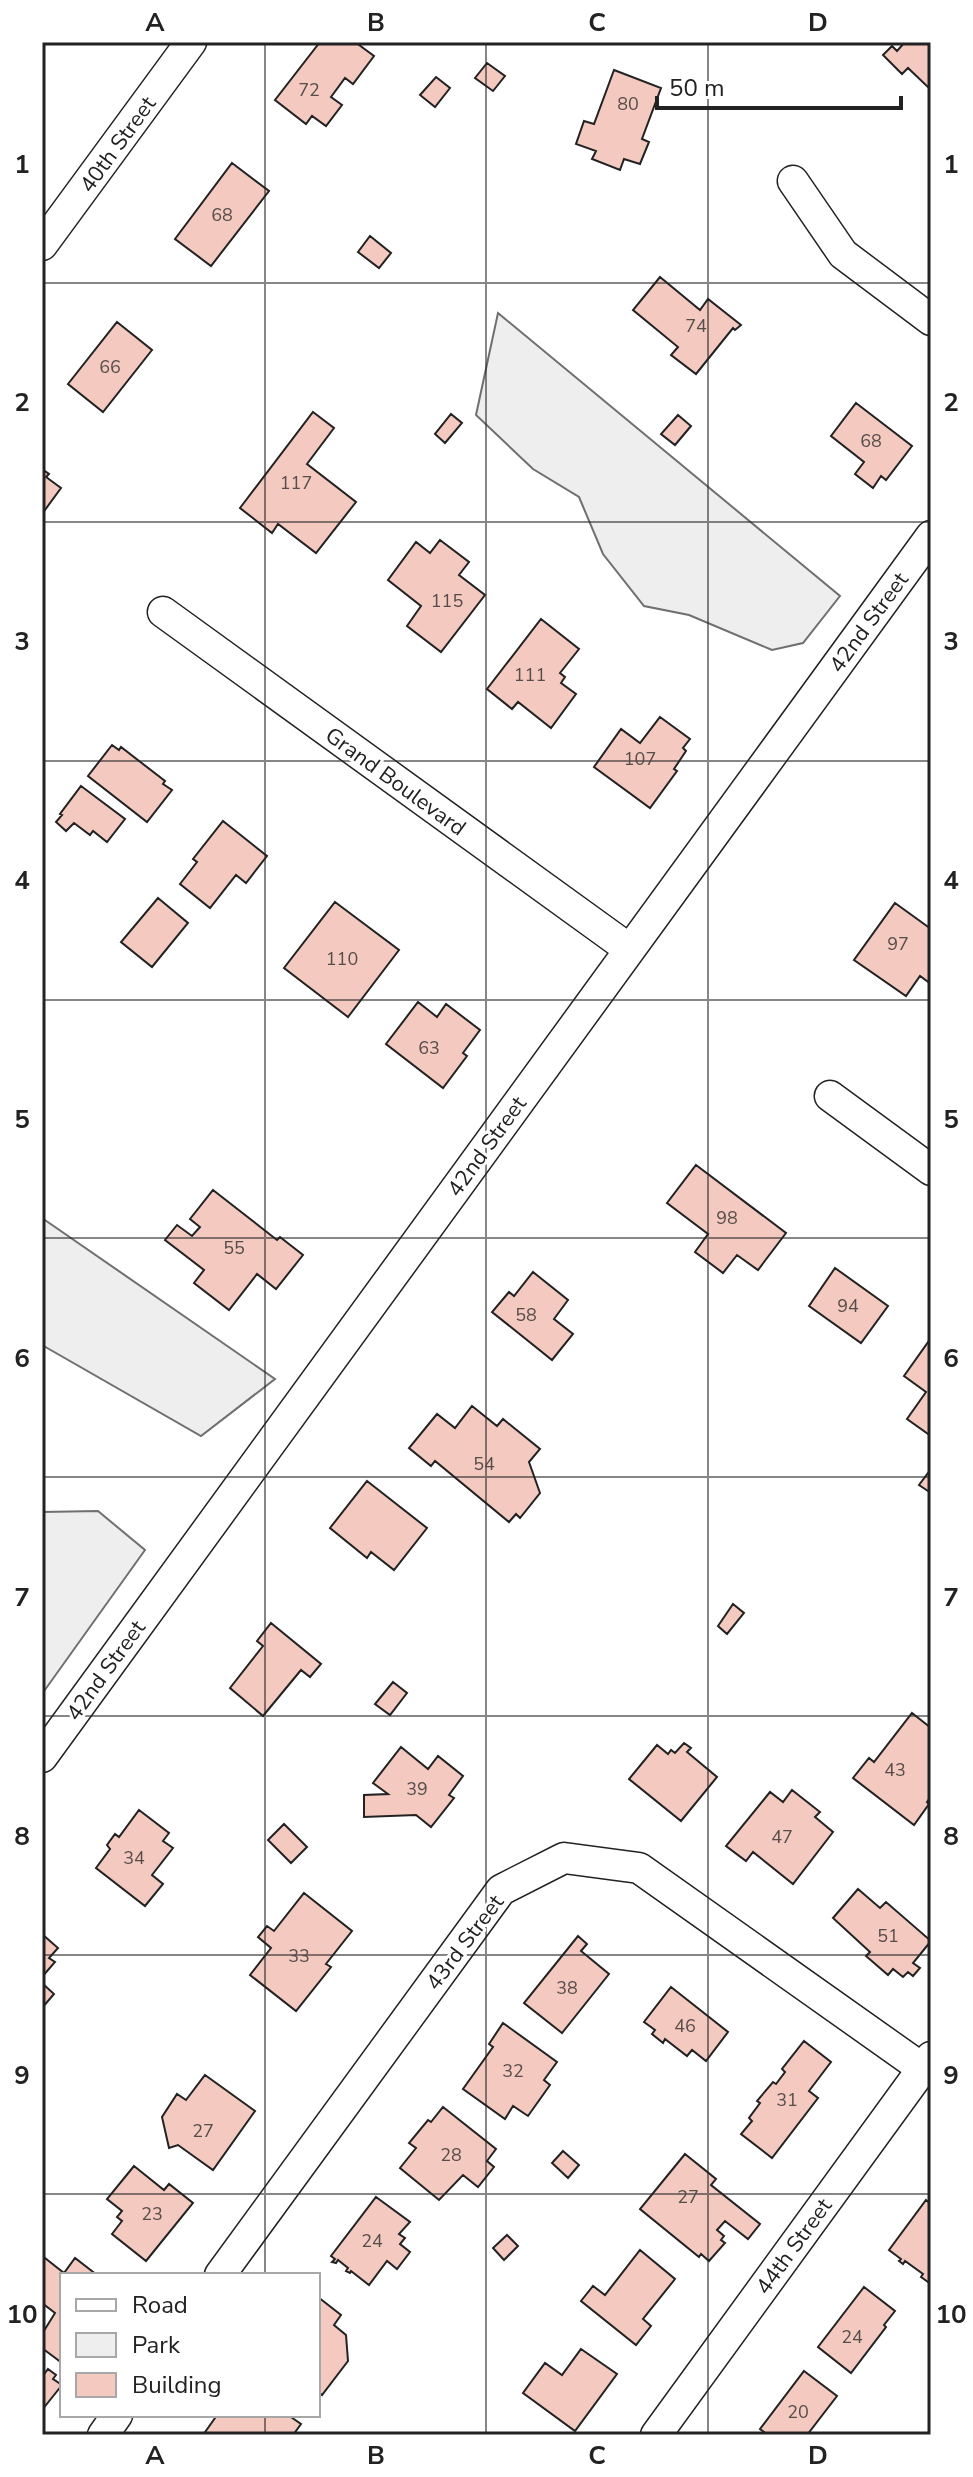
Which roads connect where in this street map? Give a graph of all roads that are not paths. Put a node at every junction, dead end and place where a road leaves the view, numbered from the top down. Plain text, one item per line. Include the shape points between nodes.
1 (191, 42) edge
2 (793, 181) dead end
3 (42, 245) edge
4 (931, 320) edge
5 (931, 536) edge
6 (163, 612) dead end
7 (629, 949) junction
8 (830, 1096) dead end
9 (931, 1170) edge
10 (42, 1757) edge
11 (927, 2063) edge
12 (221, 2273) edge
13 (116, 2417) edge
14 (103, 2435) edge
15 (656, 2435) edge

1 - 3 street, 40th Street
2 - 4 street via 843,254
5 - 7 street, 42nd Street
6 - 7 street, Grand Boulevard
7 - 10 street, 42nd Street
8 - 9 street
11 - 12 street, 43rd Street via 639,1868 564,1858 501,1890
11 - 15 street, 44th Street
13 - 14 street

